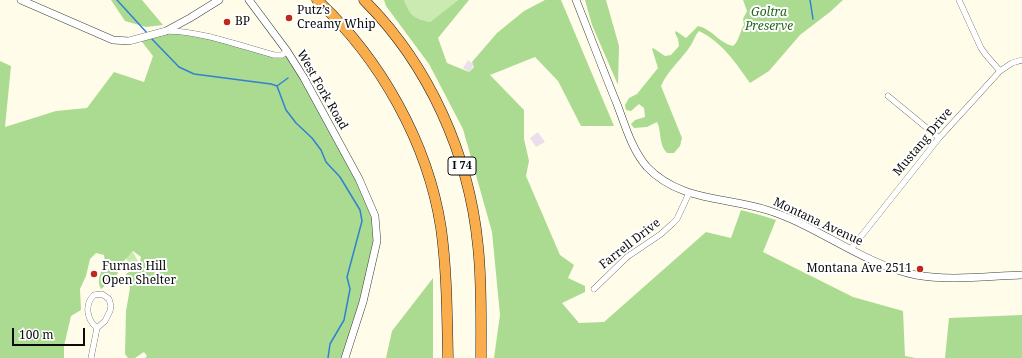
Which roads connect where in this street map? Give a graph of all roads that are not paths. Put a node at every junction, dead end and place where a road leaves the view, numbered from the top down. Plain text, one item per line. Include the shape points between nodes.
1 (20, 0) edge
2 (219, 0) edge
3 (249, 0) edge
4 (317, 0) edge
5 (364, 0) edge
6 (576, 0) edge
7 (959, 0) edge
8 (166, 31) junction
9 (287, 51) junction
10 (1022, 60) edge
11 (1000, 71) junction
12 (888, 96) dead end
13 (939, 138) junction
14 (689, 193) junction
15 (851, 250) junction
16 (1022, 275) edge
17 (594, 289) dead end
18 (97, 328) junction
19 (91, 358) edge
20 (345, 358) edge
21 (448, 358) edge
22 (481, 358) edge

1 - 8 street, West Fork Road via 113,40 125,41
2 - 8 street
3 - 9 street
4 - 21 highway via 375,66 404,118 424,163 441,227
5 - 22 highway, I 74 via 380,16 420,72 435,98 458,153 471,200 478,244
6 - 14 street, Montana Avenue via 639,157 659,178
7 - 11 street via 981,48
8 - 9 street, West Fork Road via 201,36 274,55 282,55
9 - 20 street, West Fork Road via 359,179 375,216 377,241 363,302
10 - 11 street, Mustang Drive
11 - 13 street, Mustang Drive
12 - 13 street
13 - 15 street, Mustang Drive
14 - 15 street, Montana Avenue via 768,210
14 - 17 street, Farrell Drive via 672,224 626,257
15 - 16 street, Montana Avenue via 889,268 933,278
18 - 18 street via 88,315 88,303 94,295 102,294 109,298 111,306 108,316
18 - 19 street

